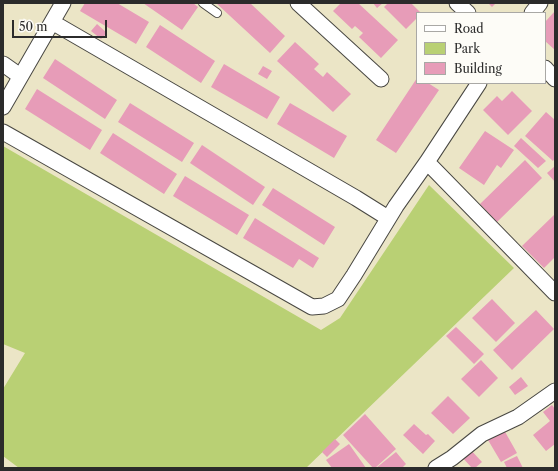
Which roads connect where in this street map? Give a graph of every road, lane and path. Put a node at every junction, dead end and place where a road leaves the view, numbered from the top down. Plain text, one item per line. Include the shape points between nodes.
1 (63, 3) edge
2 (203, 3) edge
3 (298, 3) edge
4 (458, 3) edge
5 (540, 3) edge
6 (467, 12) edge
7 (533, 12) edge
8 (217, 14) dead end
9 (52, 22) junction
10 (3, 64) edge
11 (546, 69) edge
12 (20, 76) junction
13 (381, 79) dead end
14 (555, 79) edge
15 (478, 84) edge
16 (3, 107) edge
17 (3, 132) edge
18 (427, 162) junction
19 (388, 218) junction
20 (555, 293) edge
21 (555, 390) edge
22 (436, 468) edge

1 - 9 street
2 - 8 lane
3 - 13 street
4 - 6 street
5 - 7 street
9 - 12 street
9 - 19 street
10 - 12 street
11 - 14 street
12 - 16 street
15 - 18 street
17 - 19 street via 312,307 324,306 338,299
18 - 19 street
18 - 20 street
21 - 22 street via 518,417 482,434

